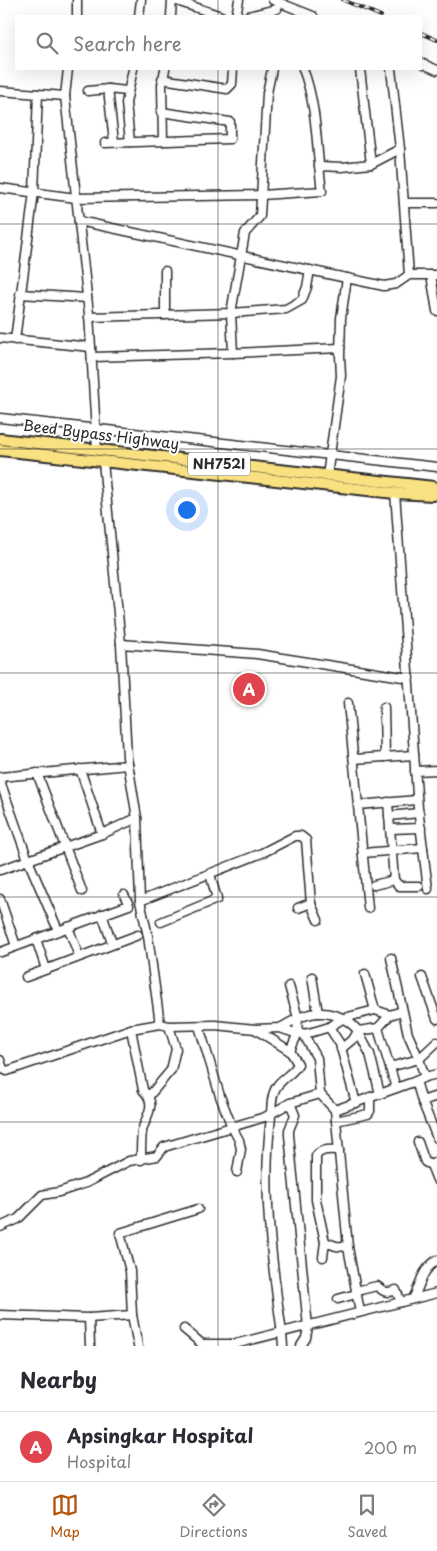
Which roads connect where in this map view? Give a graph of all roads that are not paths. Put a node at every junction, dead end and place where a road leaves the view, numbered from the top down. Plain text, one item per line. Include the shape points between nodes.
1 (77, 0) edge
2 (141, 0) edge
3 (173, 0) edge
4 (239, 0) edge
5 (276, 7) edge
6 (77, 15) edge
7 (139, 15) edge
8 (171, 15) edge
9 (218, 15) edge
10 (236, 15) edge
11 (251, 15) edge
12 (309, 15) edge
13 (422, 63) edge
14 (68, 70) edge
15 (133, 70) edge
16 (165, 70) edge
17 (233, 70) edge
18 (272, 70) edge
19 (303, 70) edge
20 (360, 70) edge
21 (391, 70) edge
22 (437, 70) edge
23 (162, 79) junction
24 (108, 89) junction
25 (88, 90) dead end
26 (0, 91) edge
27 (128, 92) junction
28 (38, 94) junction
29 (65, 96) junction
30 (161, 112) junction
31 (163, 141) junction
32 (114, 142) junction
33 (130, 142) junction
34 (105, 143) dead end
35 (400, 149) junction
36 (371, 164) junction
37 (319, 166) junction
38 (0, 188) edge
39 (34, 192) junction
40 (261, 195) junction
41 (76, 198) junction
42 (404, 203) junction
43 (437, 203) edge
44 (79, 221) junction
45 (242, 255) junction
46 (310, 270) junction
47 (165, 271) dead end
48 (434, 275) edge
49 (409, 276) junction
50 (347, 278) junction
51 (20, 294) junction
52 (87, 298) junction
53 (437, 311) edge
54 (231, 313) junction
55 (165, 315) junction
56 (89, 318) junction
57 (0, 338) edge
58 (15, 340) junction
59 (91, 348) junction
60 (340, 348) junction
61 (233, 353) junction
62 (92, 356) junction
63 (0, 418) edge
64 (96, 429) junction
65 (0, 439) edge
66 (0, 450) edge
67 (97, 450) junction
68 (330, 456) junction
69 (103, 462) junction
70 (437, 467) edge
71 (327, 476) junction
72 (437, 489) edge
73 (395, 493) junction
74 (437, 493) edge
75 (121, 644) junction
76 (409, 678) junction
77 (348, 703) dead end
78 (384, 707) dead end
79 (414, 755) junction
80 (386, 757) junction
81 (354, 759) junction
82 (128, 765) junction
83 (80, 769) junction
84 (437, 770) edge
85 (415, 771) junction
86 (37, 772) junction
87 (0, 779) edge
88 (418, 800) junction
89 (388, 802) junction
90 (358, 804) junction
91 (419, 814) junction
92 (389, 816) junction
93 (137, 818) junction
94 (420, 828) junction
95 (390, 829) junction
96 (102, 834) junction
97 (65, 848) junction
98 (423, 848) junction
99 (392, 851) junction
100 (363, 853) junction
101 (28, 860) junction
102 (0, 870) edge
103 (210, 874) junction
104 (394, 880) junction
105 (374, 885) dead end
106 (419, 886) dead end
107 (428, 889) dead end
108 (82, 891) dead end
109 (124, 895) dead end
110 (0, 899) edge
111 (140, 902) junction
112 (311, 903) junction
113 (298, 908) dead end
114 (368, 908) dead end
115 (102, 914) junction
116 (318, 920) dead end
117 (162, 922) dead end
118 (68, 927) junction
119 (58, 930) junction
120 (138, 935) dead end
121 (36, 939) junction
122 (112, 943) junction
123 (16, 946) junction
124 (1, 952) edge
125 (80, 956) junction
126 (391, 958) dead end
127 (46, 969) junction
128 (365, 974) dead end
129 (26, 977) dead end
130 (312, 977) dead end
131 (422, 977) dead end
132 (289, 986) dead end
133 (375, 1010) junction
134 (402, 1011) junction
135 (318, 1013) junction
136 (390, 1015) junction
137 (298, 1018) junction
138 (344, 1018) junction
139 (437, 1020) edge
140 (165, 1025) junction
141 (199, 1026) junction
142 (329, 1027) junction
143 (280, 1028) junction
144 (378, 1028) junction
145 (131, 1029) junction
146 (255, 1030) junction
147 (358, 1031) junction
148 (301, 1035) junction
149 (437, 1042) edge
150 (341, 1050) junction
151 (290, 1051) junction
152 (419, 1059) junction
153 (0, 1060) edge
154 (390, 1067) junction
155 (437, 1074) edge
156 (425, 1077) junction
157 (416, 1081) junction
158 (396, 1088) junction
159 (320, 1094) junction
160 (380, 1094) junction
161 (149, 1096) junction
162 (437, 1096) edge
163 (370, 1097) junction
164 (422, 1101) junction
165 (290, 1103) junction
166 (356, 1103) junction
167 (335, 1110) junction
168 (272, 1113) junction
169 (336, 1121) junction
170 (232, 1127) junction
171 (437, 1138) edge
172 (418, 1142) dead end
173 (339, 1150) junction
174 (141, 1160) junction
175 (434, 1163) edge
176 (237, 1172) dead end
177 (437, 1180) edge
178 (198, 1209) dead end
179 (0, 1227) edge
180 (325, 1242) junction
181 (348, 1247) junction
182 (323, 1257) dead end
183 (437, 1260) edge
184 (356, 1292) junction
185 (437, 1293) edge
186 (338, 1299) dead end
187 (412, 1299) junction
188 (402, 1302) junction
189 (360, 1312) junction
190 (0, 1315) edge
191 (132, 1315) junction
192 (89, 1318) junction
193 (308, 1327) junction
194 (184, 1329) dead end
195 (282, 1331) junction
196 (90, 1346) edge
197 (138, 1346) edge
198 (283, 1346) edge
199 (302, 1346) edge

1 - 6 street
2 - 7 street
3 - 8 street
3 - 9 street
4 - 10 street
5 - 11 street
5 - 12 street
13 - 22 street
14 - 29 street
15 - 27 street
16 - 23 street
17 - 23 street via 232,84 227,89
18 - 40 street via 267,92
19 - 37 street via 315,118
20 - 36 street
21 - 35 street
23 - 30 street
24 - 25 street
24 - 27 street
24 - 32 street
26 - 28 street
27 - 33 street
28 - 29 street
28 - 39 street
29 - 41 street
30 - 31 street
30 - 31 street via 230,122 230,139
31 - 33 street
32 - 33 street
32 - 34 street
35 - 36 street
35 - 42 street
36 - 37 street
37 - 40 street via 322,191
38 - 39 street
39 - 41 street
39 - 51 street
40 - 41 street
40 - 45 street via 260,216 245,233
41 - 44 street
42 - 43 street
42 - 49 street
44 - 45 street
44 - 52 street
45 - 46 street
45 - 54 street
46 - 50 street
46 - 54 street via 302,300 286,308
47 - 55 street
48 - 49 street
48 - 53 street
49 - 50 street via 396,284 384,286
50 - 60 street
51 - 52 street
51 - 58 street
52 - 56 street
54 - 55 street
54 - 61 street
55 - 56 street
56 - 59 street
57 - 58 street
58 - 59 street
59 - 62 street
60 - 61 street
60 - 68 street via 341,376
61 - 62 street
62 - 64 street
63 - 64 street
64 - 67 street
64 - 68 street
65 - 67 highway, Beed Bypass Highway / NH752I
66 - 69 highway, Beed Bypass Highway / NH752I
67 - 71 highway, Beed Bypass Highway / NH752I
68 - 70 street
68 - 71 street
69 - 73 highway, Beed Bypass Highway / NH752I
69 - 75 street
71 - 72 highway, Beed Bypass Highway / NH752I
73 - 74 highway, Beed Bypass Highway / NH752I
73 - 76 street
75 - 76 street via 257,654
75 - 82 street
76 - 79 street
77 - 81 street
78 - 80 street
79 - 80 street
79 - 85 street
80 - 81 street
81 - 90 street
82 - 83 street
82 - 93 street
83 - 86 street
83 - 96 street
84 - 85 street
85 - 88 street
86 - 87 street
86 - 97 street
87 - 101 street
88 - 89 street
88 - 91 street
89 - 90 street
89 - 92 street
90 - 100 street
91 - 92 street
91 - 94 street
92 - 95 street
93 - 96 street
93 - 111 street
94 - 95 street
94 - 98 street
95 - 99 street
96 - 97 street
97 - 101 street
97 - 108 street
98 - 99 street
98 - 107 street
99 - 100 street
99 - 104 street
100 - 114 street
101 - 102 street
101 - 119 street
103 - 111 street
103 - 112 street via 301,836 306,840
103 - 117 street via 217,899
104 - 105 street
104 - 106 street via 399,886
109 - 115 street via 129,905
110 - 123 street
111 - 140 street
112 - 113 street
112 - 116 street
115 - 118 street
115 - 122 street
118 - 119 street
118 - 125 street
119 - 121 street
120 - 122 street
121 - 123 street
121 - 127 street
122 - 125 street
123 - 124 street
125 - 127 street
126 - 134 street
127 - 129 street
128 - 133 street
130 - 135 street
131 - 139 street
132 - 137 street
133 - 136 street
133 - 138 street
134 - 136 street
134 - 152 street
135 - 137 street
135 - 138 street
136 - 144 street
137 - 143 street
137 - 148 street
138 - 142 street
138 - 147 street
140 - 141 street
140 - 145 street
140 - 161 street via 176,1049 170,1070
141 - 146 street
141 - 170 street
142 - 148 street
142 - 150 street
143 - 146 street
143 - 148 street
144 - 147 street
144 - 154 street
145 - 153 street via 12,1070 3,1069
145 - 161 street via 143,1090
146 - 151 street
147 - 150 street
147 - 160 street via 370,1054
148 - 151 street
148 - 159 street via 318,1058
149 - 152 street
150 - 166 street
151 - 168 street via 298,1064 274,1091
152 - 154 street
152 - 156 street
154 - 158 street
155 - 156 street
156 - 157 street
157 - 158 street
157 - 164 street
158 - 160 street
159 - 165 street
159 - 167 street
160 - 163 street
161 - 174 street via 150,1113 142,1130
162 - 164 street
163 - 166 street
163 - 169 street via 368,1114
164 - 171 street
165 - 168 street
165 - 193 street via 295,1115 289,1135
166 - 167 street
167 - 169 street
168 - 170 street
168 - 195 street via 267,1155 268,1206
169 - 173 street
170 - 174 street via 164,1147 157,1156
170 - 176 street via 241,1148
172 - 175 street via 425,1162
173 - 180 street via 322,1150 316,1156 316,1200
173 - 181 street
174 - 179 street via 129,1161 86,1182 42,1195 18,1219
175 - 177 street
178 - 191 street via 120,1233 130,1271
180 - 181 street
180 - 182 street
181 - 184 street
183 - 187 street via 426,1269
184 - 186 street
184 - 188 street via 376,1286 384,1292 396,1290
184 - 189 street
185 - 187 street
187 - 188 street
188 - 189 street
189 - 193 street
190 - 192 street
191 - 192 street
191 - 197 street
192 - 196 street
193 - 195 street
193 - 199 street
194 - 195 street via 202,1344 235,1344
195 - 198 street

